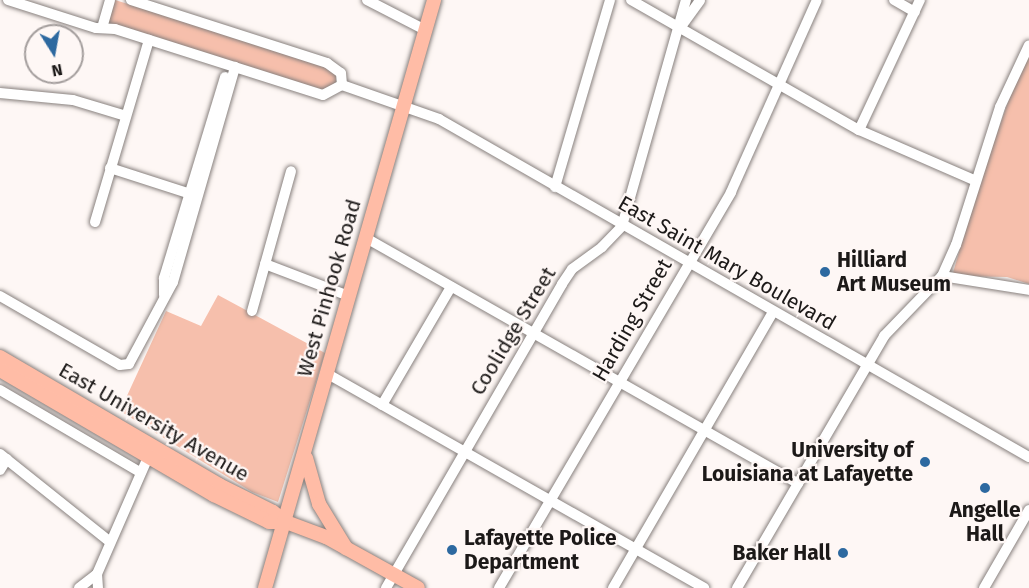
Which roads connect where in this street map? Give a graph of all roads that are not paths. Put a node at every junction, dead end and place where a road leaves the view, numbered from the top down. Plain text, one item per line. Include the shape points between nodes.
1 (8, 0) edge
2 (110, 0) edge
3 (131, 0) edge
4 (367, 0) edge
5 (434, 0) edge
6 (610, 0) edge
7 (631, 0) edge
8 (686, 0) edge
9 (700, 0) edge
10 (817, 0) edge
11 (894, 0) edge
12 (921, 0) edge
13 (915, 12) junction
14 (102, 28) junction
15 (680, 28) junction
16 (425, 30) junction
17 (149, 40) junction
18 (1029, 45) edge
19 (231, 66) junction
20 (778, 84) junction
21 (342, 85) junction
22 (0, 93) edge
23 (404, 104) junction
24 (126, 116) junction
25 (859, 130) junction
26 (110, 168) junction
27 (291, 171) dead end
28 (974, 180) junction
29 (555, 187) junction
30 (193, 194) junction
31 (94, 222) dead end
32 (622, 226) junction
33 (366, 238) junction
34 (688, 263) junction
35 (265, 264) junction
36 (942, 276) junction
37 (451, 287) junction
38 (1029, 290) edge
39 (0, 296) edge
40 (349, 296) junction
41 (252, 311) dead end
42 (773, 312) junction
43 (534, 333) junction
44 (0, 357) edge
45 (866, 365) junction
46 (0, 370) edge
47 (326, 373) junction
48 (619, 382) junction
49 (0, 390) edge
50 (382, 405) junction
51 (704, 430) junction
52 (151, 452) junction
53 (464, 453) junction
54 (4, 456) edge
55 (305, 457) junction
56 (1029, 457) edge
57 (0, 470) edge
58 (140, 472) junction
59 (798, 483) junction
60 (550, 501) junction
61 (1029, 510) edge
62 (286, 522) junction
63 (110, 541) junction
64 (346, 548) junction
65 (635, 549) junction
66 (97, 574) junction
67 (393, 574) junction
68 (79, 588) edge
69 (98, 588) edge
70 (265, 588) edge
71 (386, 588) edge
72 (418, 588) edge
73 (498, 588) edge
74 (613, 588) edge
75 (704, 588) edge
76 (737, 588) edge
77 (984, 588) edge

1 - 14 street
2 - 14 street
3 - 21 street via 327,63 341,73
4 - 16 street
5 - 16 main road, West Pinhook Road
6 - 29 street
7 - 15 street
8 - 15 street, Coolidge Street
9 - 15 street, Coolidge Street
10 - 20 street, Harding Street
11 - 13 street
12 - 13 street
13 - 25 street
14 - 17 street
15 - 20 street
15 - 32 street, Coolidge Street
16 - 23 main road, West Pinhook Road
17 - 19 street
17 - 24 street
18 - 28 street via 1000,107
19 - 21 street via 323,95
19 - 30 street
20 - 25 street
20 - 34 street, Harding Street via 738,178
21 - 23 street, East Saint Mary Boulevard
22 - 24 street via 74,100
23 - 29 street, East Saint Mary Boulevard via 439,119
23 - 33 main road, West Pinhook Road
24 - 26 street
25 - 28 street
26 - 30 street
26 - 31 street
27 - 35 street
28 - 36 street via 956,245
29 - 32 street, East Saint Mary Boulevard
30 - 39 street via 172,282 132,361 123,366
32 - 34 street, East Saint Mary Boulevard
32 - 43 street, Coolidge Street via 572,270
33 - 37 street
33 - 40 main road, West Pinhook Road
34 - 42 street, East Saint Mary Boulevard
34 - 48 street, Harding Street
35 - 40 street
35 - 41 street
36 - 38 street
36 - 45 street via 892,327
37 - 43 street
37 - 50 street
40 - 47 main road, West Pinhook Road
42 - 45 street, East Saint Mary Boulevard
42 - 51 street
43 - 48 street
43 - 53 street, Coolidge Street
44 - 52 main road, East University Avenue
45 - 56 street, East Saint Mary Boulevard
45 - 59 street
46 - 52 main road, East University Avenue
47 - 50 street
47 - 55 main road, West Pinhook Road
48 - 51 street
48 - 60 street, Harding Street
49 - 58 street
50 - 53 street
51 - 59 street
51 - 65 street
52 - 58 street
52 - 62 main road, East University Avenue via 269,522
53 - 60 street
53 - 67 street, Coolidge Street
54 - 57 street
54 - 63 street
55 - 62 main road, West Pinhook Road
55 - 64 main road via 319,504
58 - 63 street
59 - 76 street
60 - 65 street
60 - 73 street, Harding Street
61 - 77 street
62 - 64 main road, East University Avenue
62 - 70 main road, West Pinhook Road
63 - 66 street
64 - 67 main road, East University Avenue
65 - 74 street
65 - 75 street
66 - 68 street
66 - 69 street
67 - 71 street, Coolidge Street
67 - 72 main road, East University Avenue

